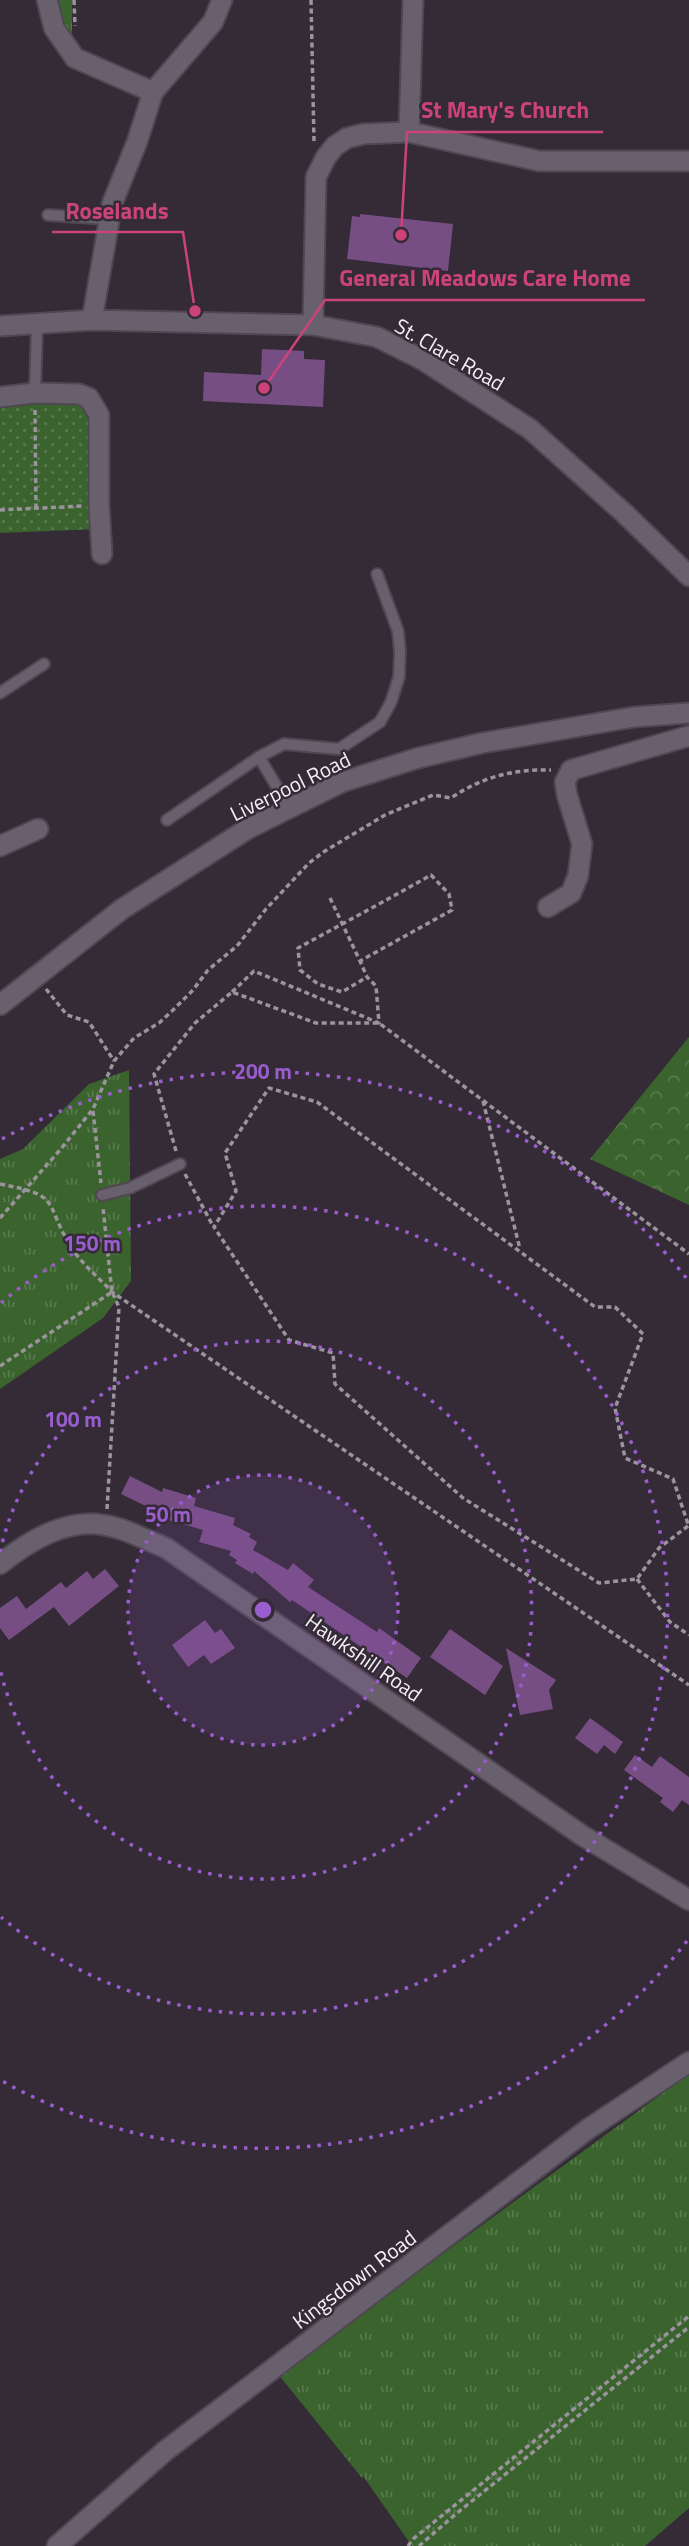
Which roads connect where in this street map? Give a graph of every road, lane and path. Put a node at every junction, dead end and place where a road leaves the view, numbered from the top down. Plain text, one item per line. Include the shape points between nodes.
1 (47, 0) edge
2 (222, 0) edge
3 (311, 0) edge
4 (413, 0) edge
5 (153, 92) junction
6 (408, 132) junction
7 (689, 161) edge
8 (316, 177) junction
9 (48, 215) dead end
10 (108, 219) junction
11 (92, 320) junction
12 (37, 325) junction
13 (313, 325) junction
14 (0, 326) edge
15 (35, 393) junction
16 (0, 397) edge
17 (99, 505) junction
18 (36, 509) junction
19 (0, 510) edge
20 (102, 554) dead end
21 (377, 574) dead end
22 (689, 576) edge
23 (44, 664) dead end
24 (0, 693) edge
25 (689, 713) edge
26 (689, 736) edge
27 (260, 757) junction
28 (571, 770) junction
29 (289, 807) junction
30 (167, 820) dead end
31 (37, 828) dead end
32 (2, 840) edge
33 (330, 898) dead end
34 (548, 907) dead end
35 (342, 924) junction
36 (360, 961) junction
37 (367, 976) junction
38 (36, 977) junction
39 (232, 992) junction
40 (0, 1005) edge
41 (379, 1024) junction
42 (114, 1061) junction
43 (484, 1101) junction
44 (93, 1109) junction
45 (180, 1164) junction
46 (0, 1184) edge
47 (27, 1189) junction
48 (102, 1195) junction
49 (0, 1218) edge
50 (214, 1227) junction
51 (520, 1251) junction
52 (689, 1254) edge
53 (112, 1292) junction
54 (0, 1366) edge
55 (106, 1525) junction
56 (688, 1526) edge
57 (0, 1564) edge
58 (637, 1579) junction
59 (689, 1635) edge
60 (689, 1685) edge
61 (689, 1900) edge
62 (689, 2062) edge
63 (689, 2316) edge
64 (689, 2326) edge
65 (57, 2546) edge
66 (408, 2546) edge
67 (419, 2546) edge

1 - 5 street via 54,28 75,58
2 - 5 street via 213,22
3 - 8 path
4 - 6 street
5 - 10 street
6 - 7 street via 539,161
6 - 8 street via 347,138 326,156
8 - 13 street
9 - 10 lane
10 - 11 street
11 - 12 street, St. Clare Road
11 - 13 street, St. Clare Road
12 - 14 street, St. Clare Road
12 - 15 lane
13 - 22 street, St. Clare Road via 377,337 423,360 530,429
15 - 16 street
15 - 17 street via 79,394 89,398 99,415
15 - 18 path
17 - 18 path
17 - 20 street
18 - 19 path
21 - 27 lane via 398,631 400,652 399,677 380,722 339,749 284,744
23 - 24 lane
25 - 29 street, Liverpool Road via 634,717 418,758 342,782
26 - 28 street
27 - 29 lane
27 - 30 lane
28 - 34 street via 565,782 582,844 578,876 571,893
28 - 42 path via 520,771 472,784 451,798 433,795 384,815 325,851 290,881 237,946
29 - 38 street, Liverpool Road via 122,909
31 - 32 street
33 - 35 path
35 - 36 path
35 - 36 path via 431,875 449,894 452,911
35 - 37 path via 298,948 300,970 318,984 342,992
36 - 37 path
37 - 41 path via 376,986
38 - 40 street, Liverpool Road
38 - 42 path via 67,1015 89,1022
39 - 41 path via 316,1023
39 - 41 path via 254,971
39 - 45 path via 195,1023 154,1074
41 - 43 path
42 - 44 path
43 - 51 path
43 - 52 path
44 - 47 path
44 - 48 path
45 - 48 lane via 130,1188
45 - 50 path
46 - 47 path
47 - 49 path
47 - 53 path via 53,1205 72,1248
48 - 53 path
50 - 51 path via 236,1191 225,1153 269,1088 317,1102
50 - 58 path via 289,1340 333,1353 335,1384 463,1497 598,1583
51 - 56 path via 596,1307 615,1307 643,1334 615,1408 625,1458 673,1479
53 - 54 path
53 - 55 path via 118,1307
53 - 60 path
55 - 57 street, Hawkshill Road via 54,1530
55 - 61 street, Hawkshill Road via 166,1548 583,1836
56 - 58 path via 659,1549
58 - 59 path via 670,1622
62 - 65 street, Kingsdown Road via 588,2129 187,2435
63 - 66 path
64 - 67 path

